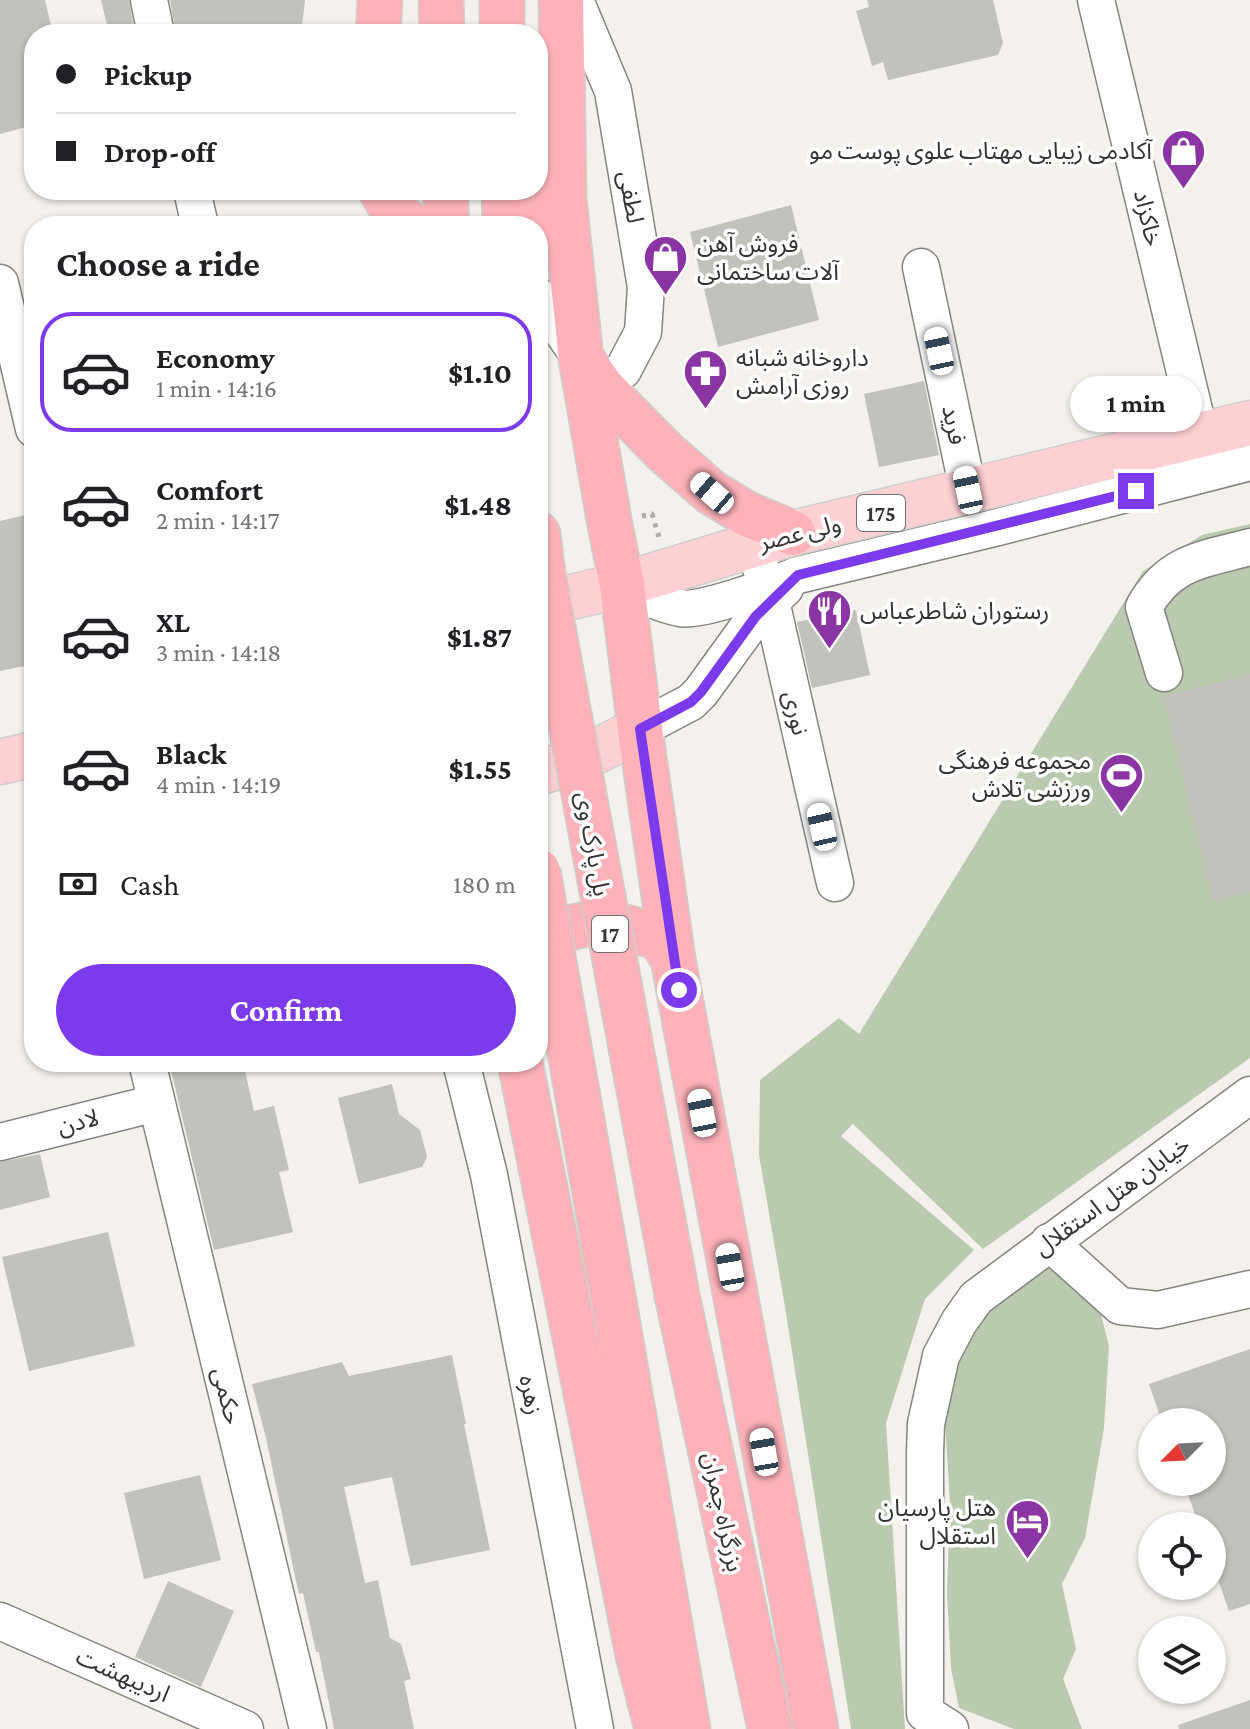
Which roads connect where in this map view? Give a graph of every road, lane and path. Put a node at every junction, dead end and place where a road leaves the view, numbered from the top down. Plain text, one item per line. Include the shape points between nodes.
1 (149, 0) edge
2 (380, 0) edge
3 (441, 0) edge
4 (502, 0) edge
5 (561, 0) edge
6 (575, 0) edge
7 (1096, 0) edge
8 (154, 24) edge
9 (379, 24) edge
10 (442, 24) edge
11 (502, 24) edge
12 (564, 198) junction
13 (387, 200) edge
14 (400, 216) edge
15 (542, 216) edge
16 (921, 267) dead end
17 (0, 283) edge
18 (548, 310) edge
19 (592, 373) junction
20 (24, 386) edge
21 (1250, 423) edge
22 (1200, 435) junction
23 (1250, 462) edge
24 (968, 490) junction
25 (1250, 547) edge
26 (777, 568) junction
27 (548, 572) edge
28 (622, 585) junction
29 (548, 613) edge
30 (1164, 673) dead end
31 (640, 729) junction
32 (24, 730) edge
33 (0, 736) edge
34 (24, 756) edge
35 (0, 762) edge
36 (548, 770) edge
37 (835, 883) dead end
38 (548, 928) edge
39 (548, 938) edge
40 (673, 959) junction
41 (149, 1072) edge
42 (463, 1072) edge
43 (522, 1072) edge
44 (1250, 1095) edge
45 (156, 1103) junction
46 (0, 1142) edge
47 (1049, 1242) junction
48 (1250, 1289) edge
49 (677, 1295) joint
50 (0, 1621) edge
51 (937, 1721) edge
52 (245, 1729) edge
53 (308, 1729) edge
54 (595, 1729) edge
55 (657, 1729) edge
56 (688, 1729) edge
57 (770, 1729) edge
58 (816, 1729) edge

1 - 8 street
2 - 9 highway
3 - 10 highway
4 - 11 highway
5 - 12 highway
6 - 19 street, لطفی via 613,91 646,287 643,332 623,370
7 - 22 street, خاکزاد
12 - 15 highway
12 - 19 highway
13 - 14 highway
16 - 24 street, فرید
17 - 20 street
18 - 19 street
19 - 26 highway via 665,452 712,493 747,514
19 - 28 highway
21 - 22 main road, ولی عصر / 175
22 - 24 main road, ولی عصر / 175
23 - 26 street via 994,528
24 - 26 main road, ولی عصر / 175 via 859,518
25 - 30 street via 1193,563 1154,589 1144,607
26 - 28 main road, ولی عصر / 175
26 - 31 street via 756,616 701,692
26 - 37 street, نوری
27 - 28 main road, ولی عصر / 175
28 - 31 highway
29 - 49 highway, پل پارک وی / 17, bridge
31 - 36 main road
31 - 40 highway
32 - 33 main road
34 - 35 main road
38 - 56 highway, bridge
39 - 40 highway via 573,926 632,927 659,939
40 - 58 highway
41 - 45 street, حکمی
42 - 54 street, زهره via 489,1175
43 - 55 highway
44 - 47 street, خیابان هتل استقلال
45 - 46 street, لادن
45 - 53 street, حکمی
47 - 48 street via 1120,1306 1158,1310
47 - 51 street, خیابان هتل استقلال via 976,1298 941,1356 926,1424
49 - 57 highway, بزرگراه چمران / 17
50 - 52 street, اردیبهشت

